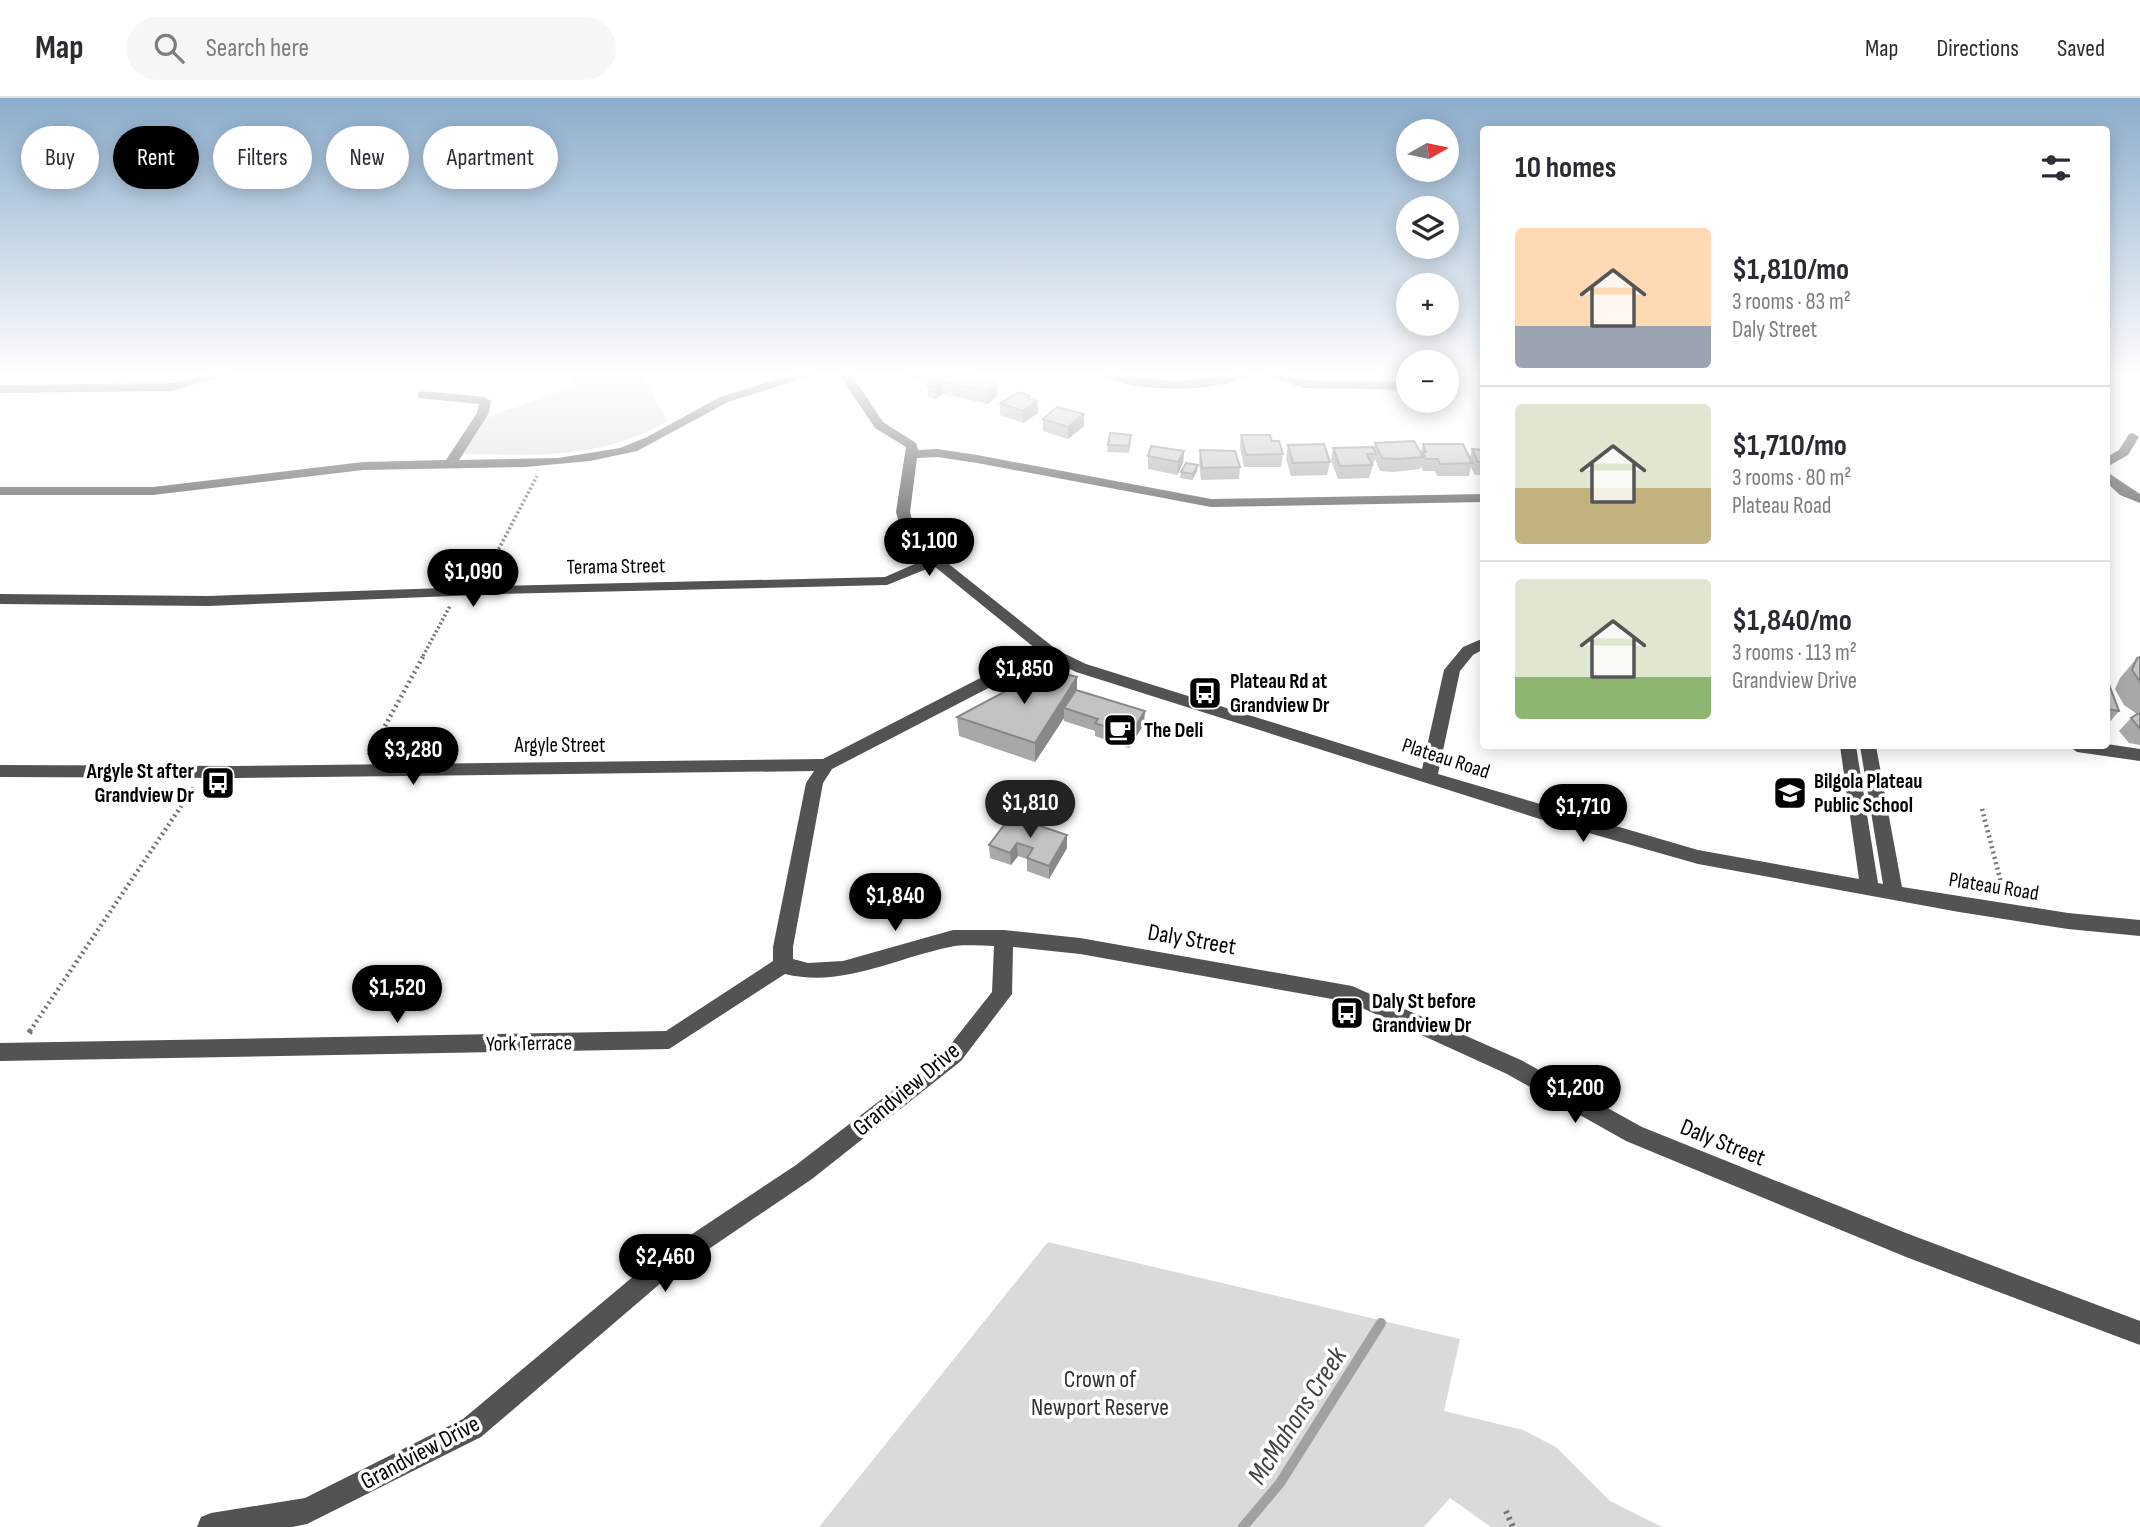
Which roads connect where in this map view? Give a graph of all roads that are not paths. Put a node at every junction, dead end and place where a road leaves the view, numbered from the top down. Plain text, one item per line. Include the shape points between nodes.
1 (465, 441) edge
2 (650, 441) edge
3 (907, 441) edge
4 (2131, 441) edge
5 (912, 454) junction
6 (2110, 461) edge
7 (449, 465) junction
8 (2110, 479) edge
9 (0, 491) edge
10 (1480, 498) edge
11 (2140, 499) edge
12 (935, 560) junction
13 (0, 599) edge
14 (1480, 645) edge
15 (1052, 653) junction
16 (1848, 749) edge
17 (1869, 749) edge
18 (2098, 749) edge
19 (2140, 755) edge
20 (826, 765) junction
21 (0, 771) edge
22 (1429, 775) junction
23 (1870, 888) junction
24 (1894, 892) junction
25 (2140, 928) edge
26 (1004, 938) junction
27 (783, 965) junction
28 (8, 1052) edge
29 (2140, 1333) edge
30 (211, 1527) edge

1 - 7 street
2 - 7 street via 582,459
3 - 5 street
4 - 6 street
5 - 10 street via 977,459 1211,503
5 - 12 street, Plateau Road via 903,512 909,535
7 - 9 street via 366,466 154,491
8 - 11 street
12 - 13 street, Terama Street via 887,581 208,601
12 - 15 street, Plateau Road
14 - 22 street via 1468,651 1452,670
15 - 20 street
15 - 22 street, Plateau Road via 1081,668
16 - 23 street
17 - 24 street
18 - 19 street
20 - 21 street, Argyle Street
20 - 27 street via 815,783
22 - 23 street, Plateau Road via 1698,857
23 - 24 street, Plateau Road
24 - 25 street, Plateau Road
26 - 27 street via 953,938 843,969 808,971
26 - 29 street, Daly Street via 1080,946 1352,994 1514,1067 1634,1134 1906,1245
26 - 30 street, Grandview Drive via 1002,994 954,1055 804,1172 661,1268 472,1428 307,1511
27 - 28 street, York Terrace via 669,1041

